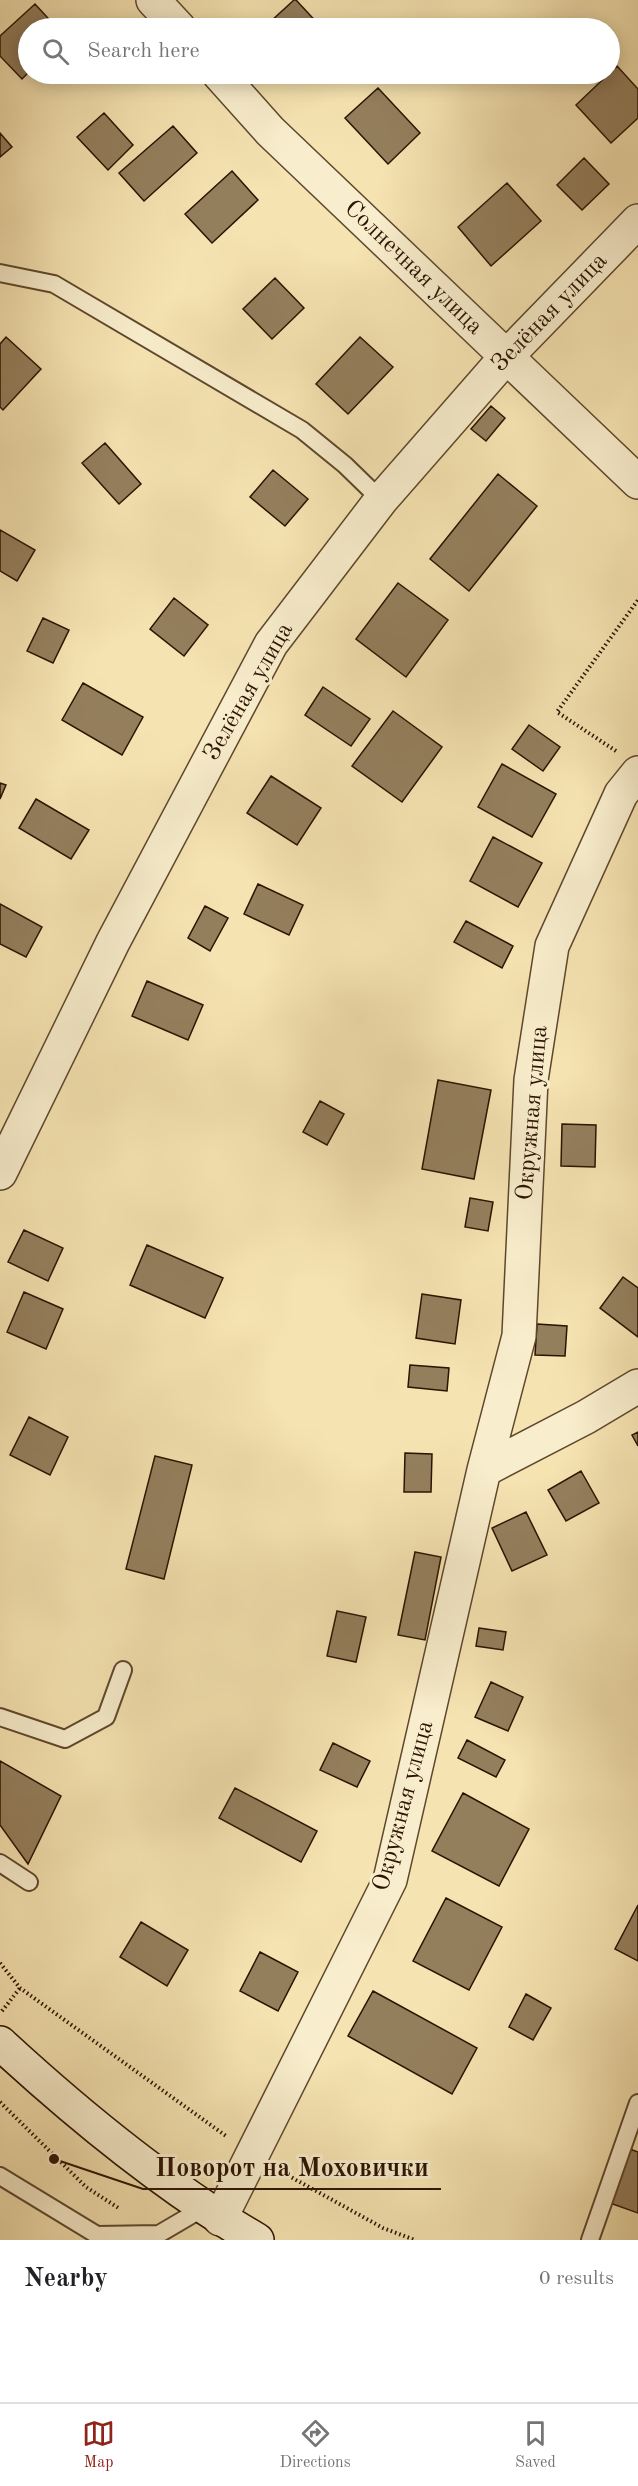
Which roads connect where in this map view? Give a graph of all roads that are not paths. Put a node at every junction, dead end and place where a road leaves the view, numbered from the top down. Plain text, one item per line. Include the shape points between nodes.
1 (153, 0) edge
2 (169, 18) edge
3 (228, 84) edge
4 (638, 221) edge
5 (0, 273) edge
6 (506, 357) junction
7 (638, 482) edge
8 (381, 500) junction
9 (629, 763) edge
10 (0, 1173) edge
11 (638, 1386) edge
12 (484, 1470) junction
13 (123, 1670) dead end
14 (0, 1717) edge
15 (0, 1863) edge
16 (29, 1882) dead end
17 (0, 2043) edge
18 (638, 2103) edge
19 (0, 2176) edge
20 (213, 2213) junction
21 (257, 2240) edge
22 (590, 2240) edge

1 - 2 street
3 - 6 street, Солнечная улица via 270,131
4 - 6 street, Зелёная улица
5 - 8 lane via 54,284 302,430
6 - 7 street, Солнечная улица
6 - 8 street, Зелёная улица
8 - 10 street, Зелёная улица via 271,644 113,942
9 - 12 street, Окружная улица via 621,794 552,946 531,1080 519,1336
11 - 12 street
12 - 20 street, Окружная улица via 390,1880 251,2155
13 - 14 lane via 106,1717 65,1739
15 - 16 lane
17 - 20 street via 59,2098
18 - 22 lane
19 - 20 lane via 97,2235 159,2234
20 - 21 street

